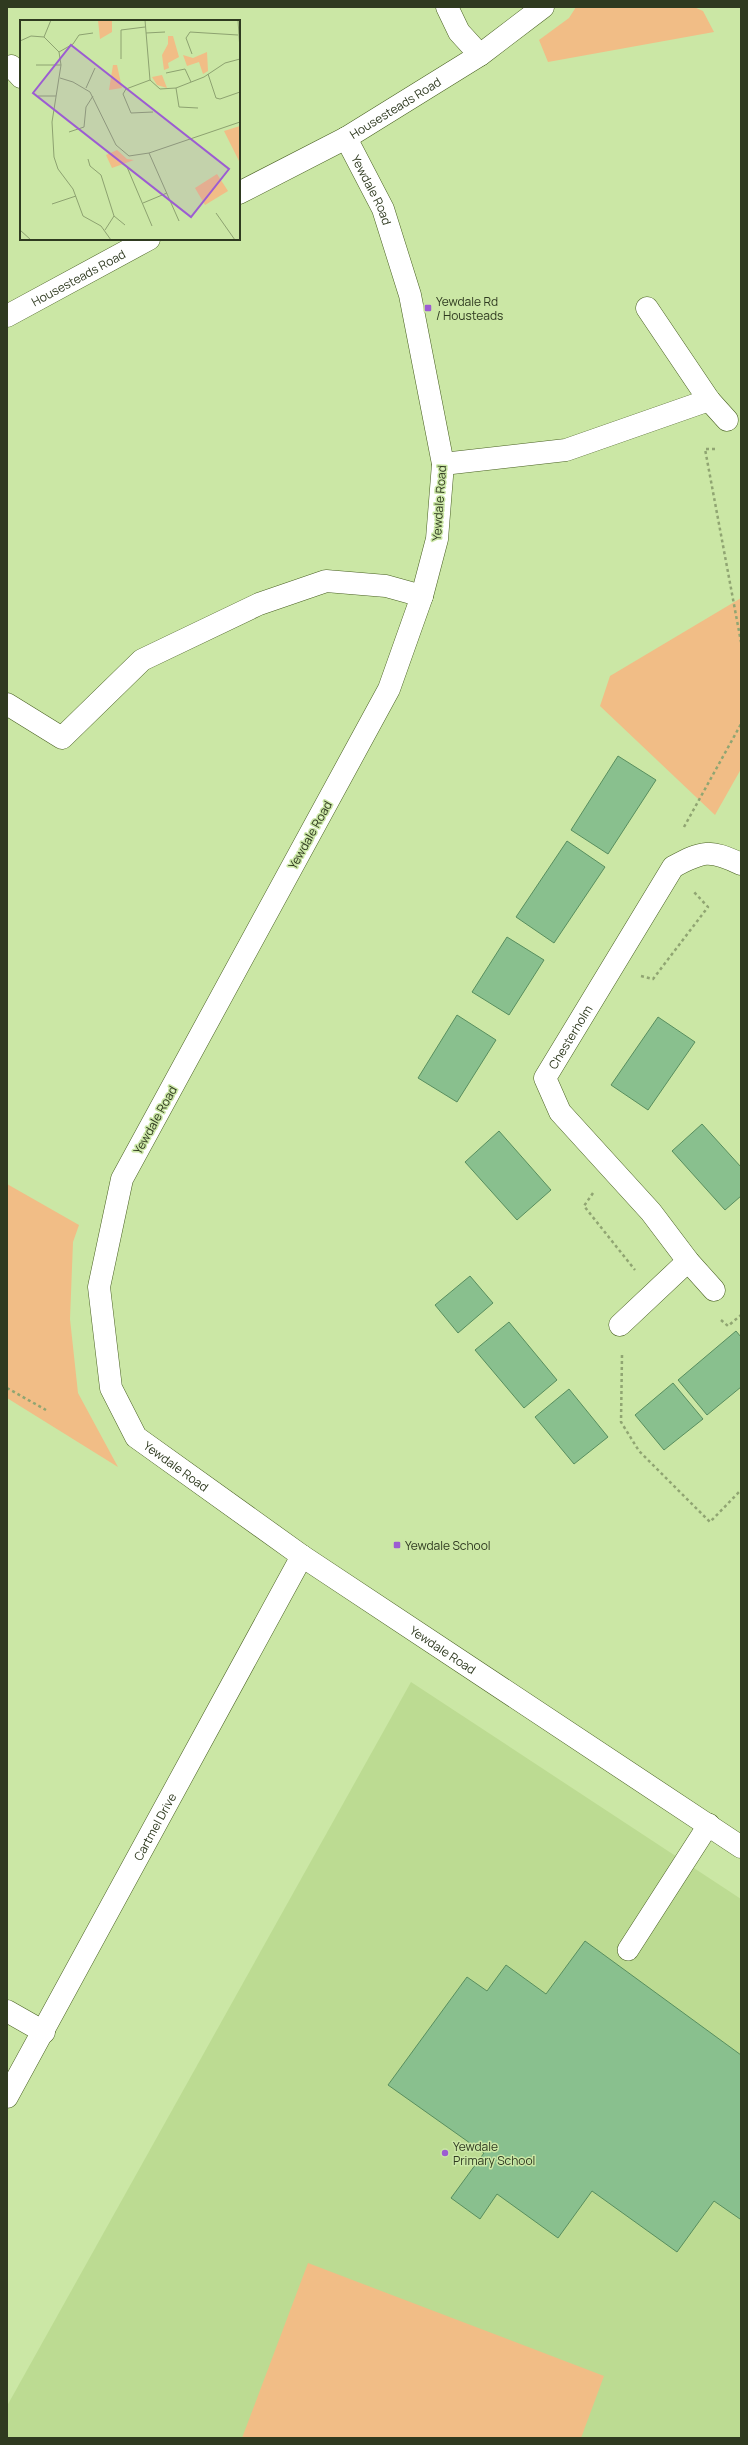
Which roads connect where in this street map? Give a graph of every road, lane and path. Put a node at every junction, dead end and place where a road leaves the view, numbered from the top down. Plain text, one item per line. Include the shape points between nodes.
1 (447, 7) edge
2 (542, 7) edge
3 (480, 55) junction
4 (346, 138) junction
5 (240, 192) edge
6 (147, 240) edge
7 (647, 308) dead end
8 (7, 316) edge
9 (709, 400) junction
10 (728, 420) dead end
11 (720, 448) dead end
12 (443, 464) junction
13 (422, 596) junction
14 (741, 642) edge
15 (7, 704) edge
16 (741, 724) edge
17 (682, 831) dead end
18 (741, 864) edge
19 (690, 887) dead end
20 (638, 976) dead end
21 (596, 1189) dead end
22 (688, 1261) junction
23 (637, 1272) dead end
24 (714, 1290) dead end
25 (741, 1315) edge
26 (718, 1316) dead end
27 (620, 1325) dead end
28 (622, 1352) dead end
29 (7, 1388) edge
30 (46, 1410) dead end
31 (741, 1490) edge
32 (302, 1556) junction
33 (709, 1824) junction
34 (741, 1847) edge
35 (628, 1950) dead end
36 (7, 2011) edge
37 (44, 2032) junction
38 (7, 2097) edge

1 - 3 street via 459,32
2 - 3 street, Housesteads Road
3 - 4 street, Housesteads Road
4 - 5 street, Housesteads Road
4 - 12 street, Yewdale Road via 382,209 410,295
6 - 8 street, Housesteads Road
7 - 9 street
9 - 10 street
9 - 12 street via 566,450
11 - 14 path via 705,450
12 - 13 street, Yewdale Road via 438,540
13 - 15 street via 386,586 326,580 259,604 142,660 62,738
13 - 32 street, Yewdale Road via 389,688 122,1179 99,1287 111,1388 136,1437
16 - 17 path
18 - 22 street, Chesterholm via 710,852 691,857 673,867 545,1078 560,1112 651,1212
19 - 20 path via 708,907 653,979
21 - 23 path via 584,1206
22 - 24 street, Chesterholm
22 - 27 street
25 - 26 path via 728,1326
28 - 31 path via 621,1422 639,1451 710,1522
29 - 30 path
32 - 33 street, Yewdale Road
32 - 37 street, Cartmel Drive
33 - 34 street, Yewdale Road
33 - 35 lane
36 - 37 street
37 - 38 street, Cartmel Drive

